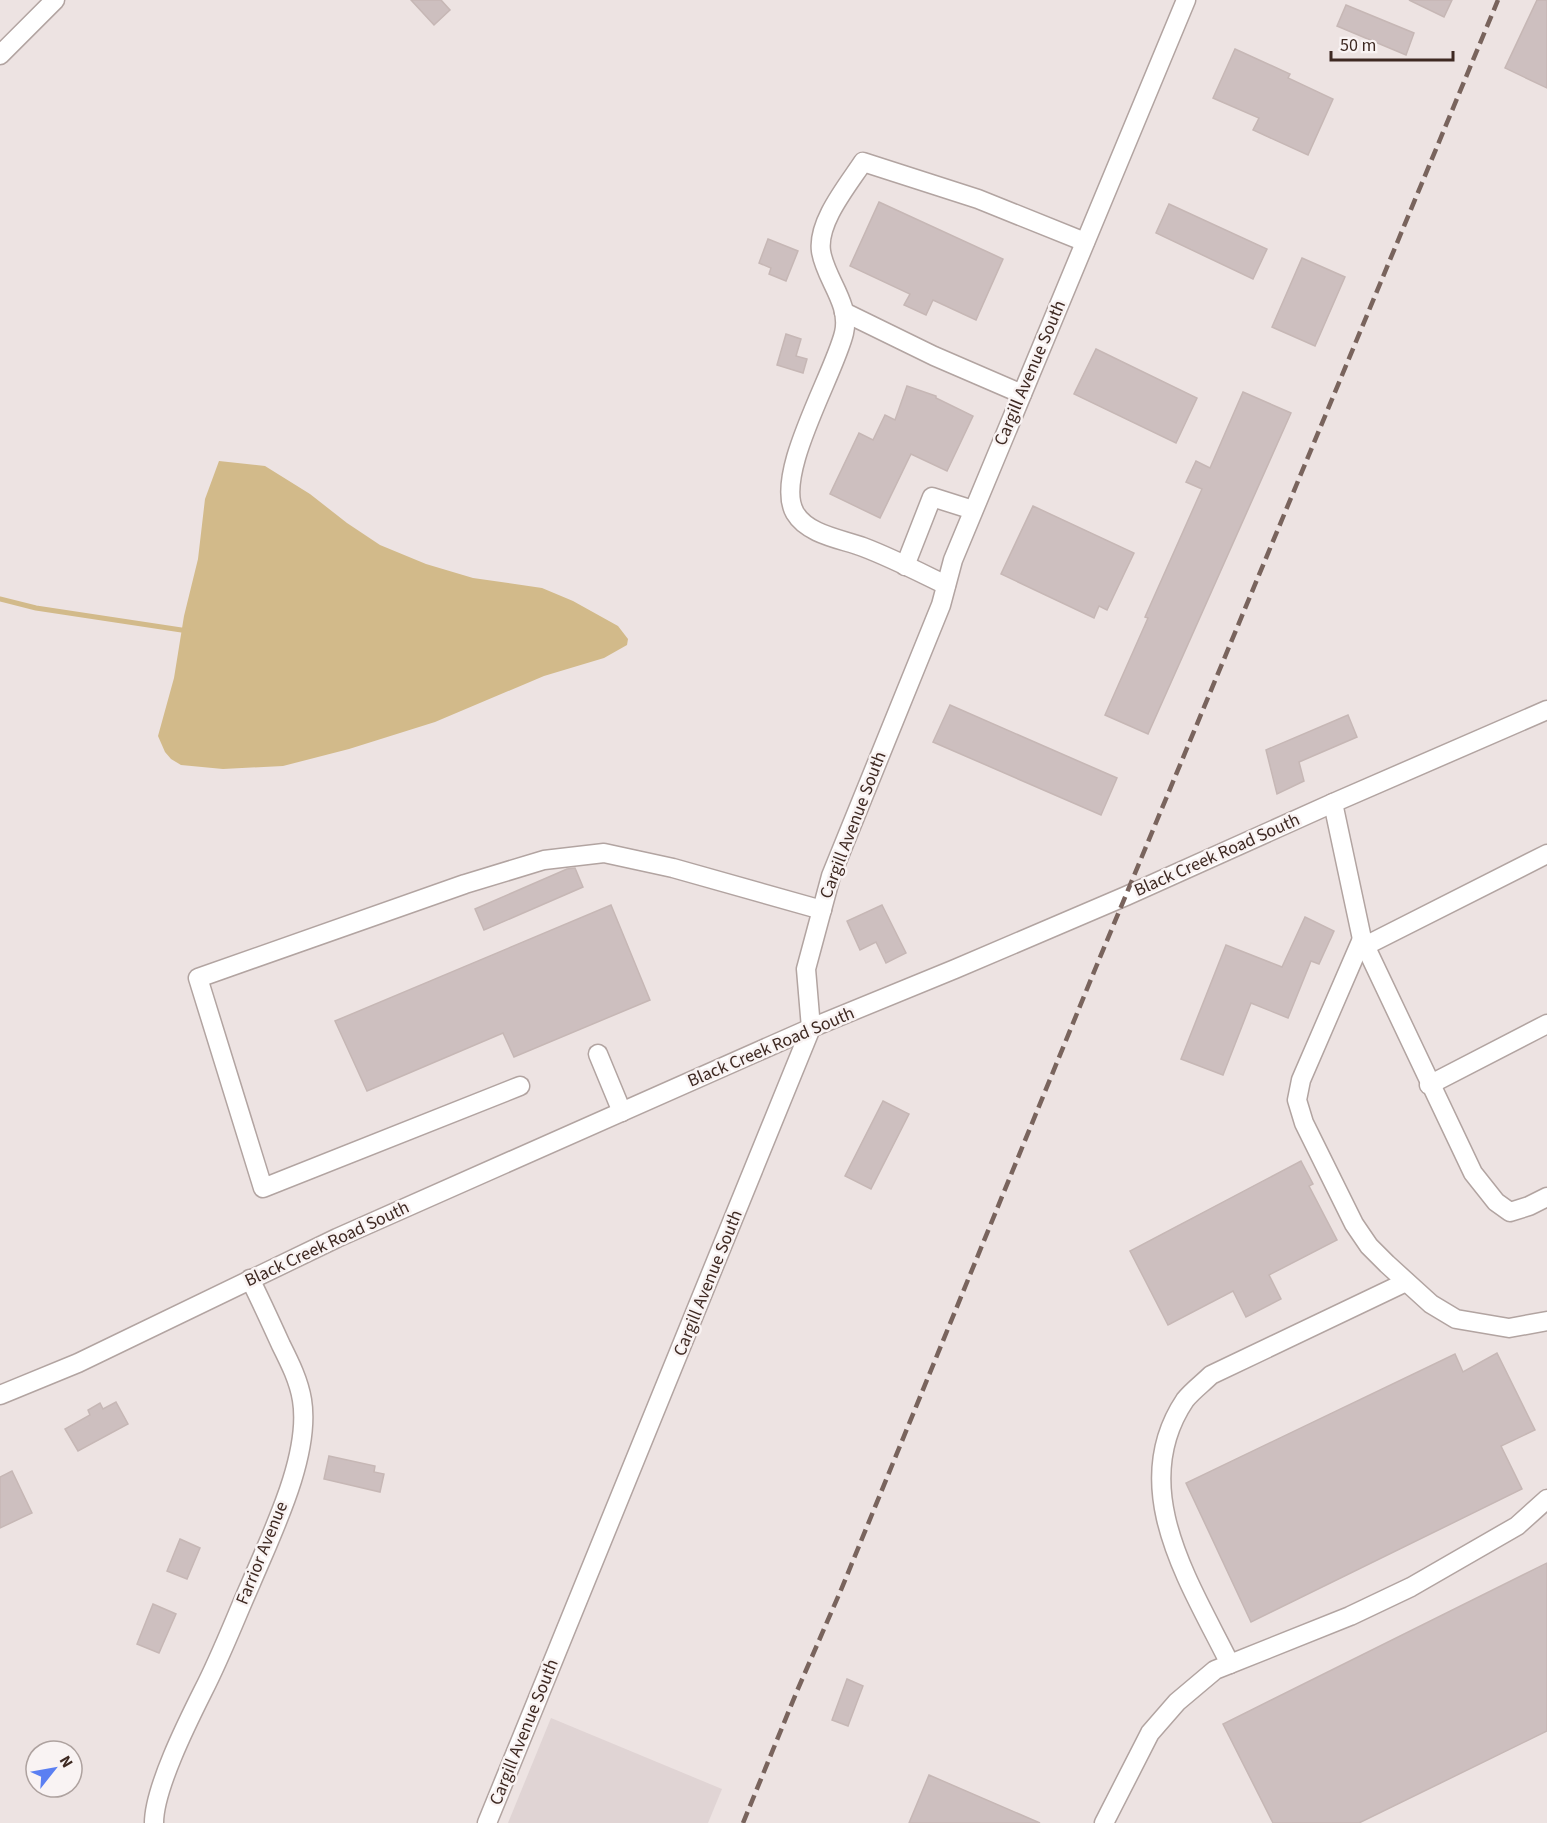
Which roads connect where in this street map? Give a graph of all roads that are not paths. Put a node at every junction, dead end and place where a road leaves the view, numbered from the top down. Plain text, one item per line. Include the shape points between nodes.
1 (55, 0) edge
2 (1186, 0) edge
3 (0, 55) edge
4 (1085, 242) junction
5 (844, 312) junction
6 (1022, 394) junction
7 (973, 510) junction
8 (905, 566) junction
9 (946, 585) junction
10 (1547, 710) edge
11 (1333, 802) junction
12 (1547, 854) edge
13 (822, 909) junction
14 (1363, 942) junction
15 (1547, 1024) edge
16 (811, 1028) junction
17 (598, 1054) dead end
18 (1430, 1085) junction
19 (520, 1086) dead end
20 (621, 1112) junction
21 (1547, 1197) edge
22 (250, 1279) junction
23 (1406, 1282) junction
24 (1547, 1321) edge
25 (0, 1395) edge
26 (1547, 1499) edge
27 (1230, 1665) junction
28 (154, 1823) edge
29 (487, 1823) edge
30 (1104, 1823) edge

1 - 3 street
2 - 4 street, Cargill Avenue South
4 - 5 street via 978,199 863,162 830,212 820,249
4 - 6 street, Cargill Avenue South
5 - 6 street
5 - 8 street via 844,332 790,479 791,503 796,515 807,525
6 - 7 street, Cargill Avenue South
7 - 8 street via 932,497
7 - 9 street, Cargill Avenue South
8 - 9 street
9 - 13 street, Cargill Avenue South via 849,826
10 - 11 street, Black Creek Road South
11 - 14 street
11 - 16 street, Black Creek Road South via 1126,896
12 - 14 street
13 - 16 street, Cargill Avenue South via 806,969
13 - 19 street via 604,853 544,860 465,884 198,978 263,1188
14 - 18 street
14 - 23 street via 1301,1080 1297,1100 1304,1123 1354,1224 1369,1246
15 - 18 street
16 - 20 street, Black Creek Road South
16 - 29 street, Cargill Avenue South
17 - 20 street
18 - 21 street via 1473,1173 1496,1202 1510,1212
20 - 22 street, Black Creek Road South
22 - 25 street, Black Creek Road South via 78,1363
22 - 28 street, Farrior Avenue via 295,1374 304,1417 300,1443 278,1518 191,1714 161,1789
23 - 24 street via 1456,1319 1509,1328
23 - 27 street via 1211,1375 1186,1399 1169,1428 1161,1461 1161,1497 1169,1536
26 - 27 street via 1517,1526 1411,1587
27 - 30 street via 1207,1676 1150,1733

